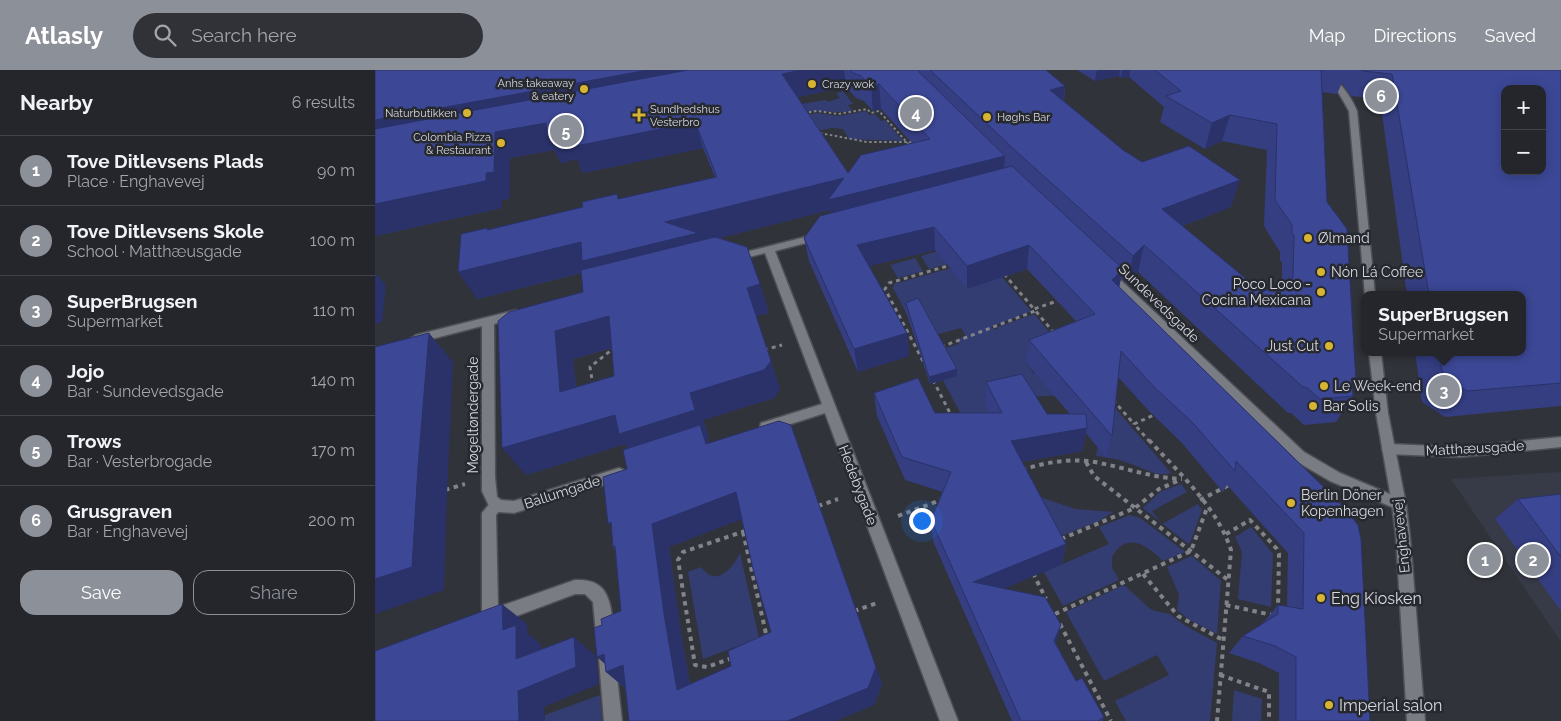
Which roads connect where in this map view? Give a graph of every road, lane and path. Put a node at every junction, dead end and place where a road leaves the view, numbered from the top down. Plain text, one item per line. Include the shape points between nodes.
1 (1320, 70) edge
2 (801, 114) edge
3 (819, 133) junction
4 (814, 134) edge
5 (824, 142) edge
6 (917, 142) edge
7 (907, 143) junction
8 (913, 150) edge
9 (832, 233) edge
10 (769, 249) junction
11 (722, 261) edge
12 (955, 264) edge
13 (1099, 266) edge
14 (1002, 272) edge
15 (1370, 291) edge
16 (1067, 297) edge
17 (1035, 310) junction
18 (525, 312) edge
19 (487, 322) junction
20 (802, 339) junction
21 (1061, 340) edge
22 (401, 343) edge
23 (621, 343) edge
24 (938, 348) edge
25 (758, 351) edge
26 (929, 351) edge
27 (919, 354) junction
28 (1375, 356) edge
29 (924, 362) edge
30 (932, 379) edge
31 (593, 391) edge
32 (1110, 396) edge
33 (828, 407) junction
34 (1161, 412) edge
35 (955, 422) edge
36 (1134, 424) junction
37 (754, 431) edge
38 (1561, 442) edge
39 (1389, 449) junction
40 (1085, 461) junction
41 (633, 469) edge
42 (1017, 472) edge
43 (488, 476) junction
44 (1183, 479) junction
45 (1234, 482) edge
46 (861, 491) junction
47 (438, 493) dead end
48 (944, 499) edge
49 (1200, 500) junction
50 (1399, 504) junction
51 (496, 506) junction
52 (810, 508) edge
53 (1135, 508) junction
54 (1207, 508) junction
55 (874, 525) junction
56 (751, 529) edge
57 (743, 532) junction
58 (1227, 534) junction
59 (1060, 540) edge
60 (1191, 551) junction
61 (1030, 568) edge
62 (1143, 574) junction
63 (1229, 580) junction
64 (901, 594) junction
65 (1226, 605) junction
66 (847, 614) edge
67 (1055, 614) junction
68 (490, 618) junction
69 (472, 625) edge
70 (1223, 640) junction
71 (769, 644) edge
72 (733, 657) edge
73 (1220, 675) junction
74 (613, 721) edge
75 (949, 721) edge
76 (1111, 721) edge
77 (1217, 721) edge
78 (1269, 721) edge
79 (1417, 721) edge

1 - 15 street via 1341,88 1353,112
2 - 7 path via 817,111 838,114 867,108 871,113 879,111
3 - 4 path
3 - 5 path
3 - 7 path via 847,141
6 - 7 path
7 - 8 path
9 - 10 street
10 - 11 street
10 - 20 street, Hedebygade
12 - 27 path via 886,286
13 - 50 street, Sundevedsgade via 1299,456 1342,482
14 - 17 path
16 - 17 path
17 - 21 path
17 - 24 path via 976,337
18 - 19 street
19 - 22 street
19 - 43 street, Møgeltøndergade
20 - 25 path
20 - 33 street, Hedebygade
23 - 31 path via 590,367
26 - 27 path
27 - 29 path
28 - 39 street, Enghavevej
30 - 35 path
32 - 36 path
33 - 37 street
33 - 46 street, Hedebygade
34 - 36 path
36 - 44 path
38 - 39 street, Matthæusgade via 1459,452
39 - 50 street, Enghavevej
40 - 42 path via 1051,462
40 - 44 path via 1161,479
40 - 53 path via 1094,476
41 - 51 street, Ballumgade via 514,507
43 - 47 path
43 - 51 street, Møgeltøndergade via 489,496
44 - 49 path
44 - 53 path via 1159,489
45 - 49 path
46 - 52 path
46 - 55 street, Hedebygade
48 - 55 path
49 - 54 path
50 - 79 street, Enghavevej
51 - 68 street via 489,514
53 - 59 path
53 - 60 path
54 - 58 path
54 - 60 path
55 - 64 street, Hedebygade
56 - 57 path
57 - 71 path
57 - 72 path via 683,552 678,560 695,665 707,667
58 - 63 path via 1231,550
58 - 65 path via 1250,520 1279,554 1278,616
60 - 62 path
60 - 63 path
61 - 67 path
62 - 67 path
62 - 70 path via 1173,611
63 - 65 path
64 - 66 path
64 - 75 street, Hedebygade
65 - 70 path
67 - 76 path
68 - 69 street
68 - 74 street via 575,586 594,588 601,602
70 - 73 path
73 - 77 path
73 - 78 path via 1269,692

